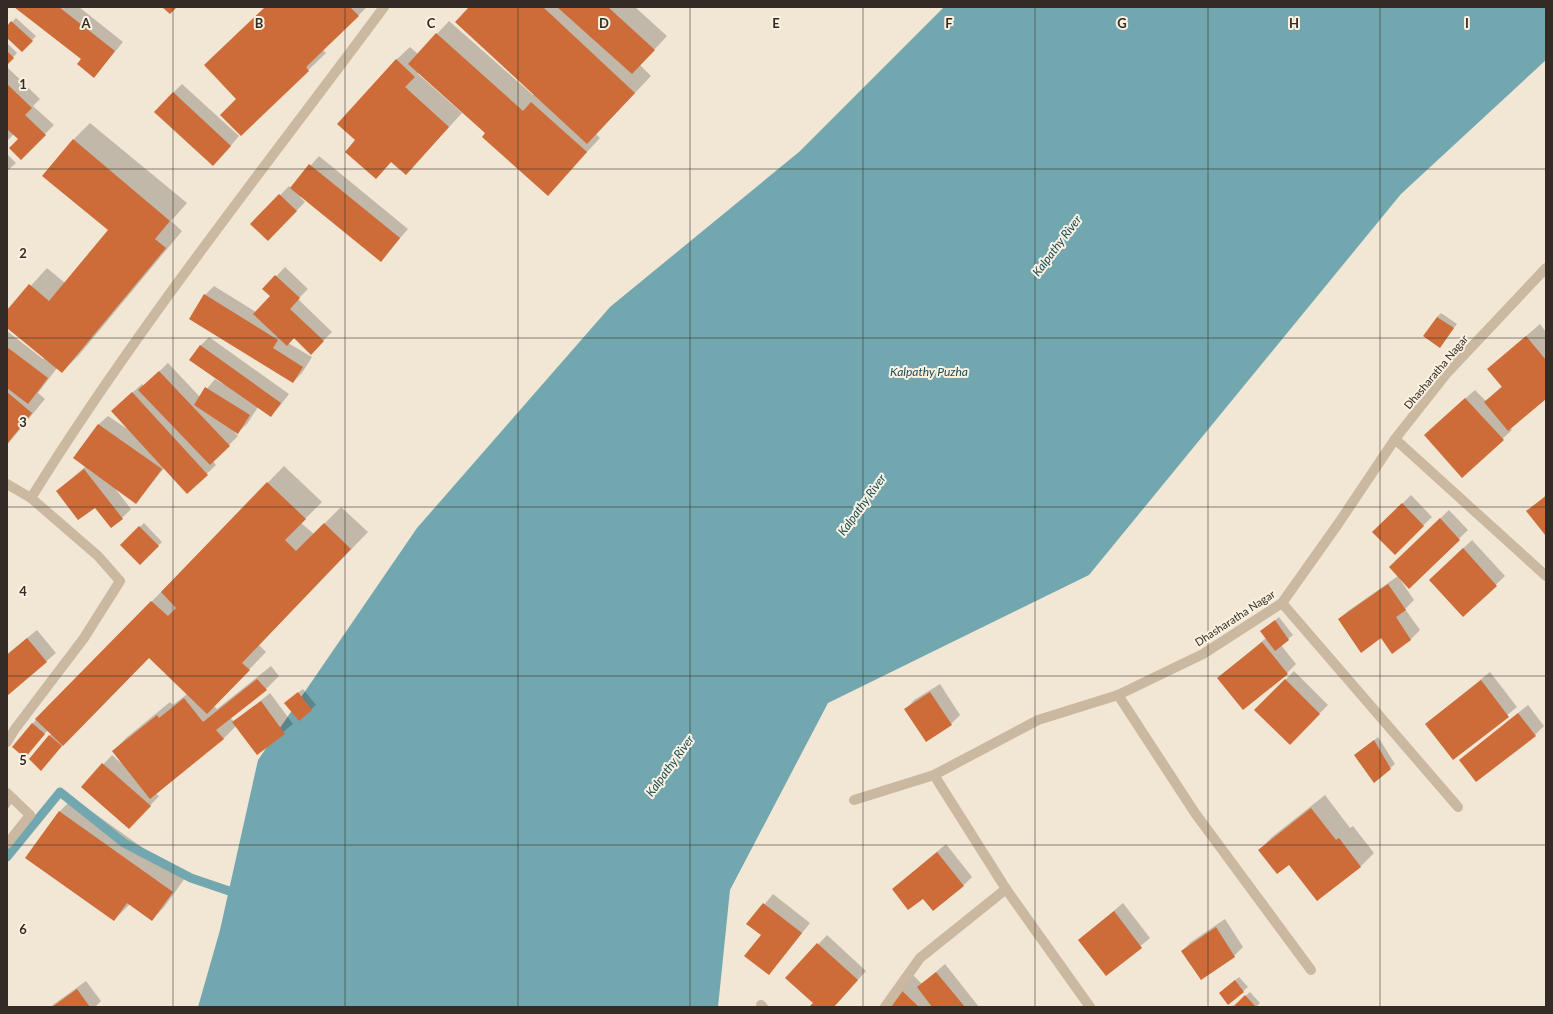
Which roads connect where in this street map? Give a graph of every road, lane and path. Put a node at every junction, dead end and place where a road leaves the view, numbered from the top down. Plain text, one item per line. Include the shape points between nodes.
1 (384, 7) edge
2 (1546, 269) edge
3 (1395, 439) junction
4 (7, 484) edge
5 (31, 498) junction
6 (1546, 576) edge
7 (1282, 603) junction
8 (1118, 695) junction
9 (7, 742) edge
10 (934, 774) junction
11 (7, 793) edge
12 (854, 800) dead end
13 (1458, 807) dead end
14 (7, 844) edge
15 (1006, 889) junction
16 (1311, 970) dead end
17 (885, 1007) edge
18 (1090, 1007) edge

1 - 5 street via 150,322
2 - 3 street, Dhasharatha Nagar via 1447,374
3 - 6 street
3 - 7 street, Dhasharatha Nagar
4 - 5 street
5 - 9 street via 98,556 120,581 84,638
7 - 8 street, Dhasharatha Nagar via 1203,654
7 - 13 street
8 - 10 street, Dhasharatha Nagar via 1038,720
8 - 16 street via 1195,813
10 - 12 street, Dhasharatha Nagar
10 - 15 street
11 - 14 street via 30,815
15 - 17 street via 920,958
15 - 18 street

